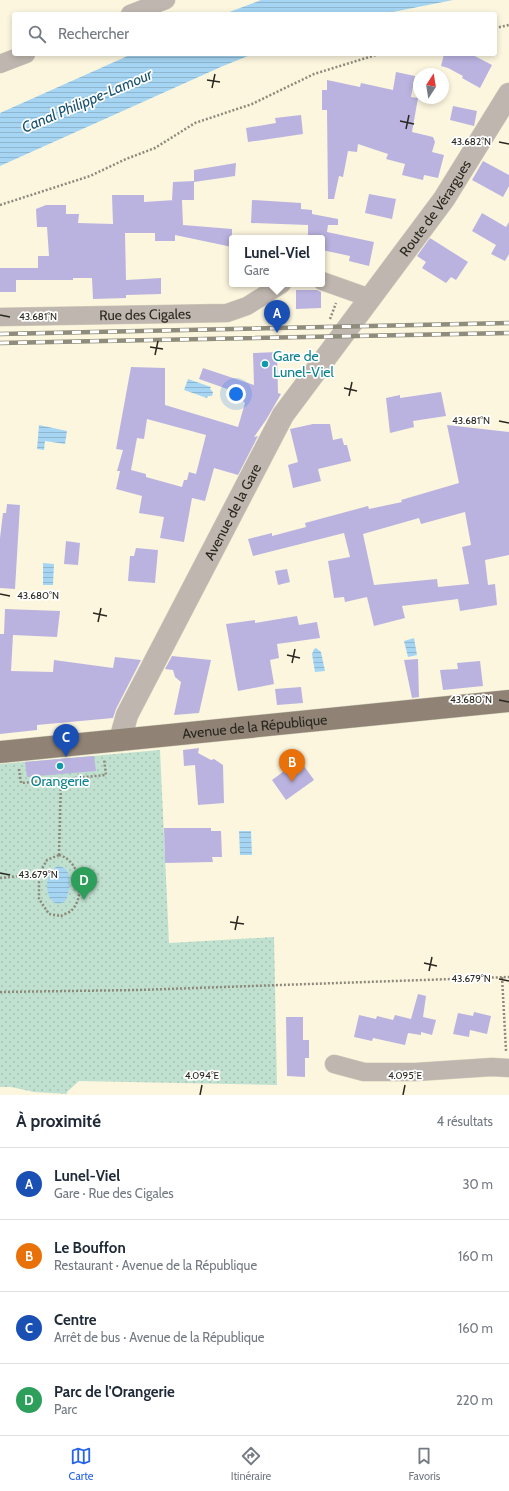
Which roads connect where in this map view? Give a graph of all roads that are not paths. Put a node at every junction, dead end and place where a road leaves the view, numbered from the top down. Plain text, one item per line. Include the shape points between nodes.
1 (166, 0) edge
2 (135, 12) edge
3 (21, 56) edge
4 (0, 64) edge
5 (509, 95) edge
6 (325, 282) edge
7 (277, 287) edge
8 (370, 298) junction
9 (0, 317) edge
10 (509, 702) edge
11 (120, 740) junction
12 (0, 752) edge
13 (334, 1064) dead end
14 (508, 1067) edge

1 - 2 street
3 - 4 street
5 - 8 street, Route de Vérargues via 444,199
6 - 8 street
7 - 9 street, Rue des Cigales via 246,306 227,313
8 - 11 street, Avenue de la Gare via 283,415 127,715
10 - 11 main road, Avenue de la République
11 - 12 main road, Avenue de la République
13 - 14 street via 364,1072

